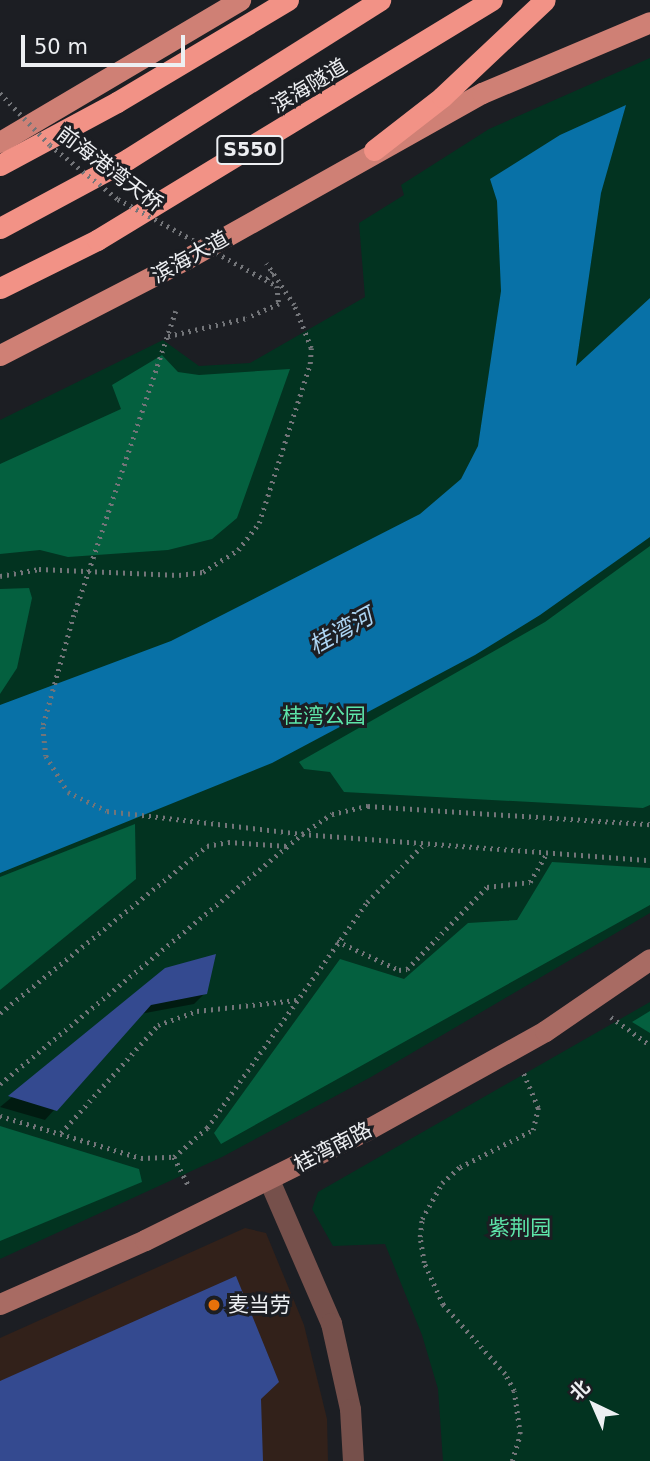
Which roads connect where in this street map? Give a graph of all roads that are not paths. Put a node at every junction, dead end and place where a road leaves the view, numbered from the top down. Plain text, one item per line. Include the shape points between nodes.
1 (240, 0) edge
2 (288, 0) edge
3 (380, 0) edge
4 (492, 0) edge
5 (545, 0) edge
6 (650, 22) edge
7 (3, 135) edge
8 (374, 150) junction
9 (0, 165) edge
10 (0, 228) edge
11 (0, 288) edge
12 (0, 355) edge
13 (650, 959) edge
14 (269, 1180) junction
15 (0, 1304) edge
16 (353, 1461) edge

1 - 7 main road
2 - 9 highway via 117,103
3 - 10 highway, 滨海隧道 / S550 via 128,159
4 - 11 highway, 滨海隧道 / S550 via 336,99 97,240
5 - 8 highway via 442,97
6 - 8 main road, 滨海大道 via 482,93
8 - 12 main road, 滨海大道 via 186,260
13 - 14 street, 桂湾南路 via 545,1031
14 - 15 street, 桂湾南路
14 - 16 street via 331,1323 350,1409

